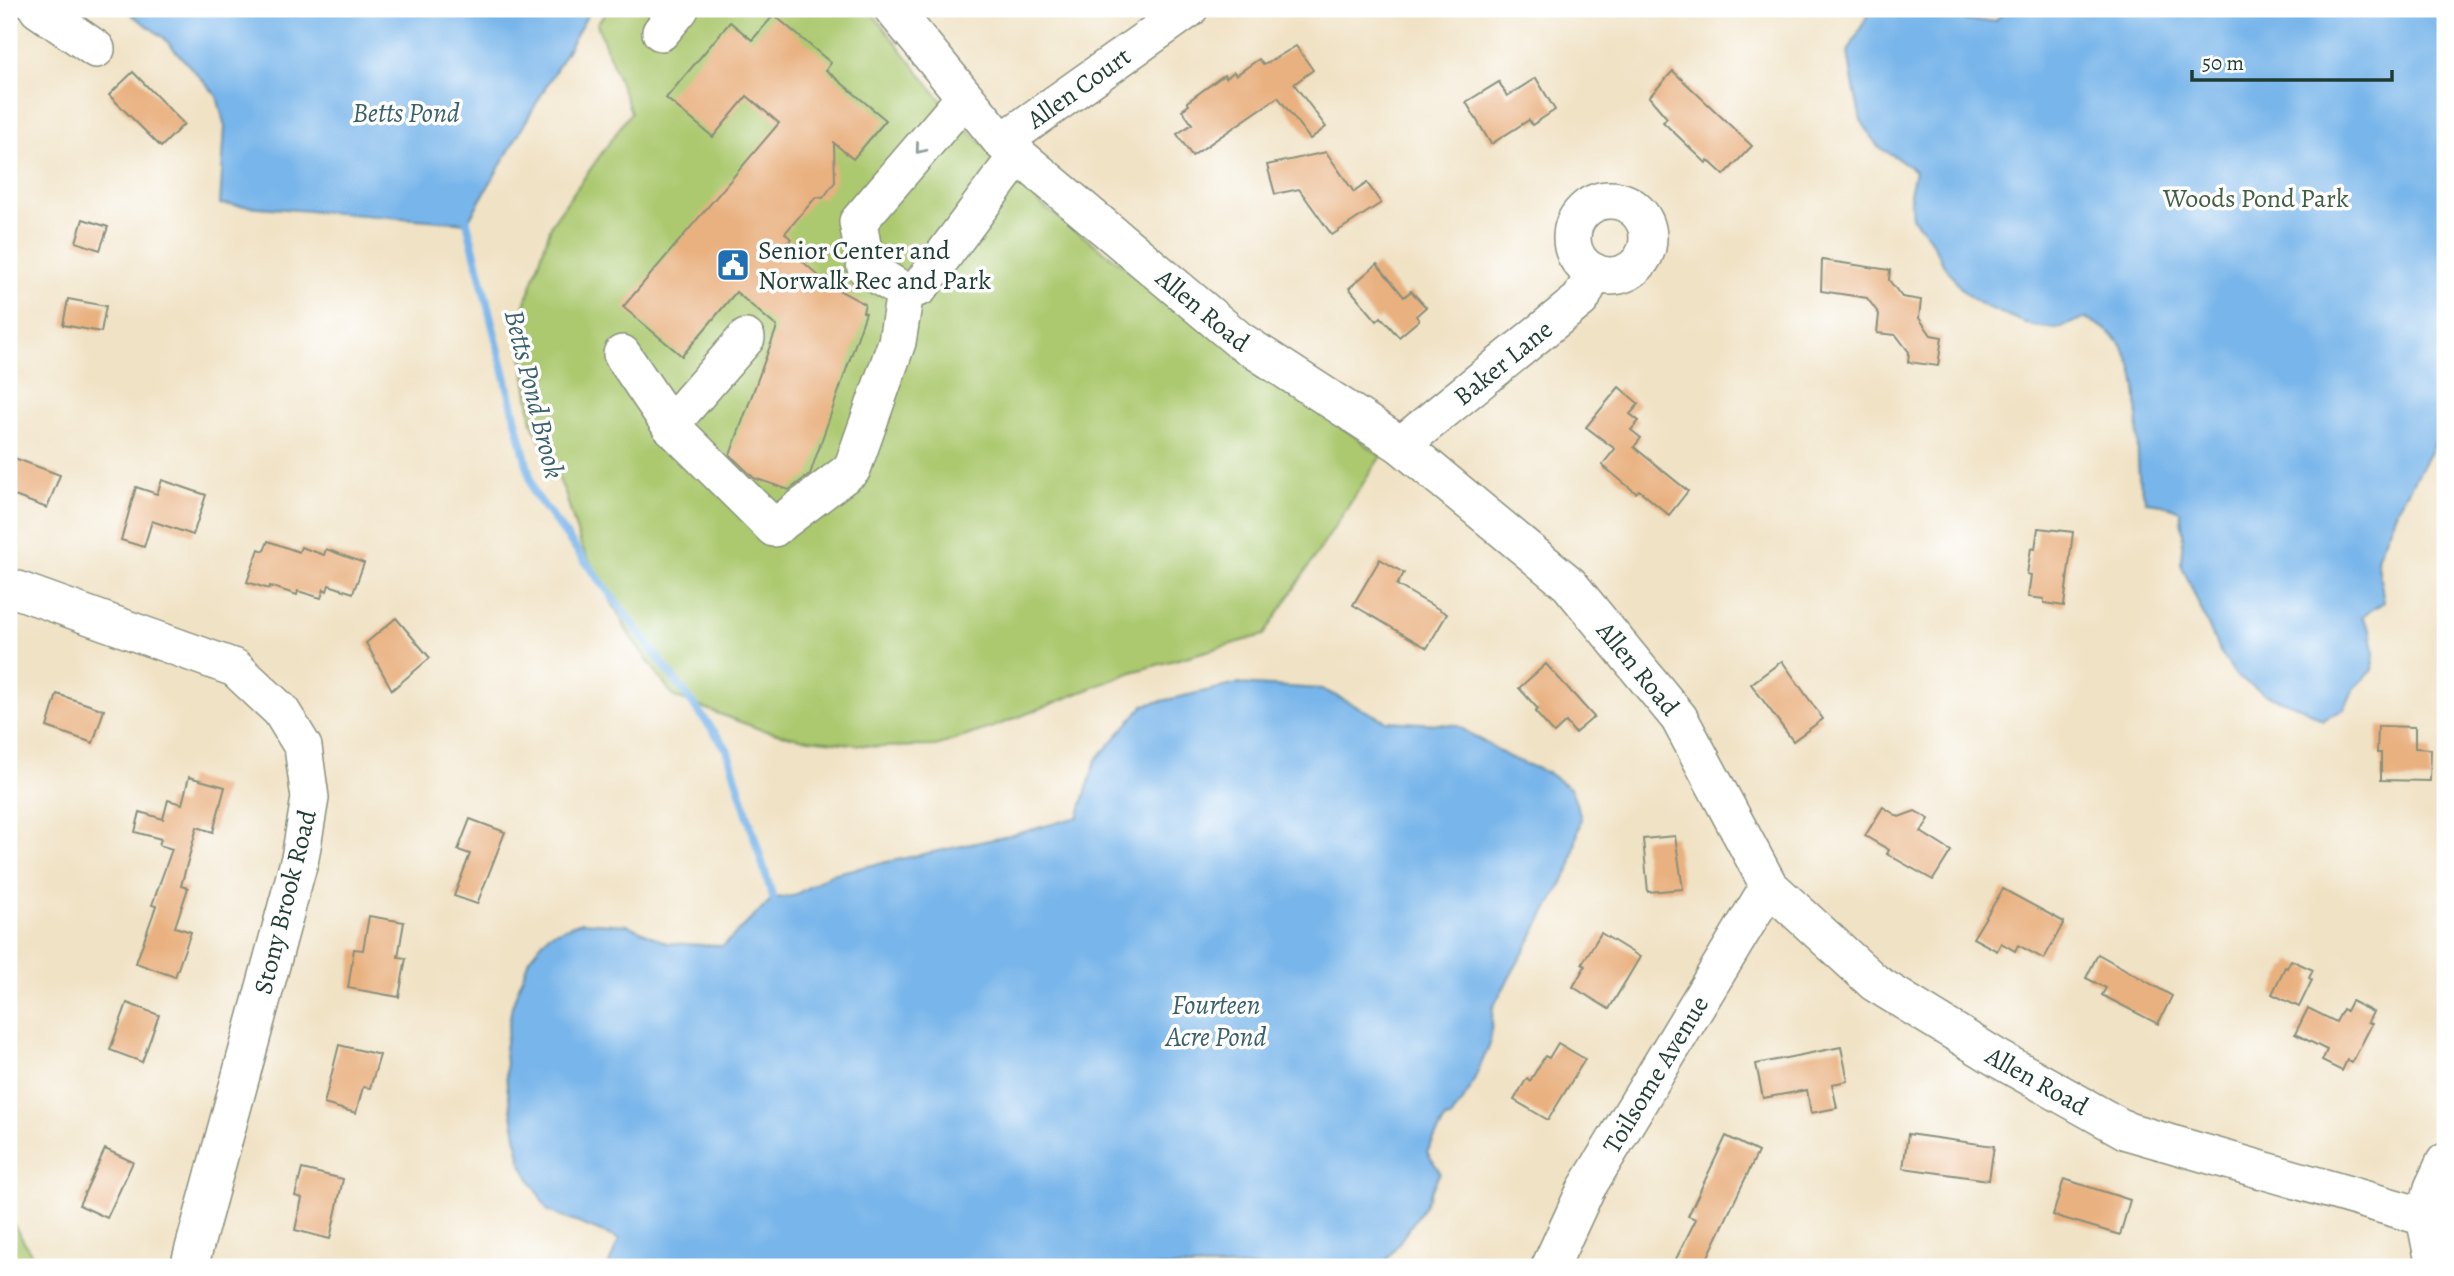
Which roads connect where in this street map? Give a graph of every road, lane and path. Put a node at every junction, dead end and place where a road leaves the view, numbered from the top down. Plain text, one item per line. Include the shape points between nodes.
1 (38, 9) edge
2 (893, 9) edge
3 (1189, 9) edge
4 (96, 49) dead end
5 (965, 97) junction
6 (1010, 148) junction
7 (1594, 272) dead end
8 (905, 292) junction
9 (746, 338) dead end
10 (622, 354) dead end
11 (670, 425) junction
12 (1401, 445) junction
13 (9, 587) edge
14 (1769, 886) junction
15 (2445, 1162) edge
16 (2425, 1217) junction
17 (189, 1267) edge
18 (1550, 1267) edge
19 (2435, 1267) edge

1 - 4 street
2 - 5 street, Allen Road
3 - 6 street, Allen Court
5 - 6 street, Allen Road
5 -> 8 street via 858,222 866,268
6 - 8 street, Allen Court via 920,287
6 - 12 street, Allen Road via 1239,340
7 - 12 street, Baker Lane via 1581,299
8 - 11 street via 897,342 852,469 775,528
9 - 11 street
10 - 11 street
12 - 14 street, Allen Road via 1569,584 1625,650 1679,718
13 - 17 street, Stony Brook Road via 235,668 281,711 303,747 310,798 300,858
14 - 16 street, Allen Road via 1875,983 2127,1131
14 - 18 street, Toilsome Avenue via 1586,1189
15 - 16 street
16 - 19 street

